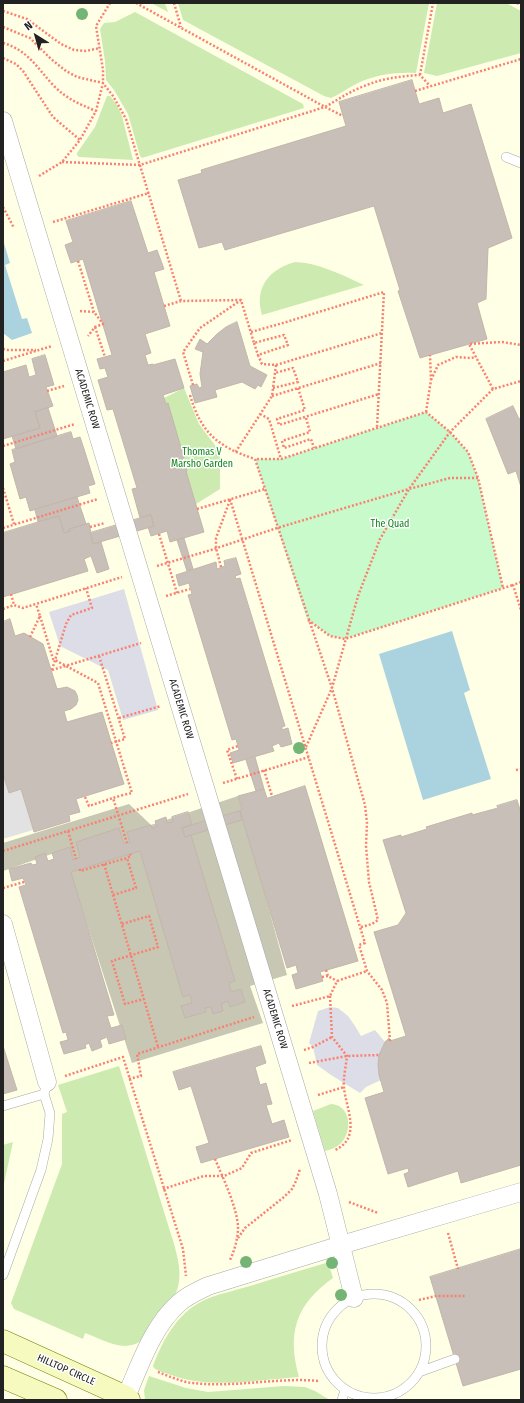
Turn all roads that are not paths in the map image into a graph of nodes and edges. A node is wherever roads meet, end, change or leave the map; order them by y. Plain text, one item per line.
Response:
1 (3, 122) edge
2 (506, 157) dead end
3 (521, 163) edge
4 (3, 924) edge
5 (46, 1088) junction
6 (3, 1106) edge
7 (521, 1192) edge
8 (340, 1245) junction
9 (3, 1275) edge
10 (354, 1298) junction
11 (3, 1341) edge
12 (455, 1360) dead end
13 (419, 1372) junction
14 (3, 1377) edge
15 (345, 1390) junction
16 (128, 1399) edge
17 (374, 1399) edge
18 (56, 1400) edge
19 (342, 1400) edge

1 - 8 street, ACADEMIC ROW
2 - 3 lane
4 - 5 street
5 - 6 lane
5 - 9 lane
7 - 8 street
8 - 10 street, ACADEMIC ROW
8 - 16 street
10 - 13 lane
10 - 15 lane
11 - 16 street, HILLTOP CIRCLE
12 - 13 lane
13 - 17 lane
14 - 18 street
15 - 17 lane
15 - 19 lane

